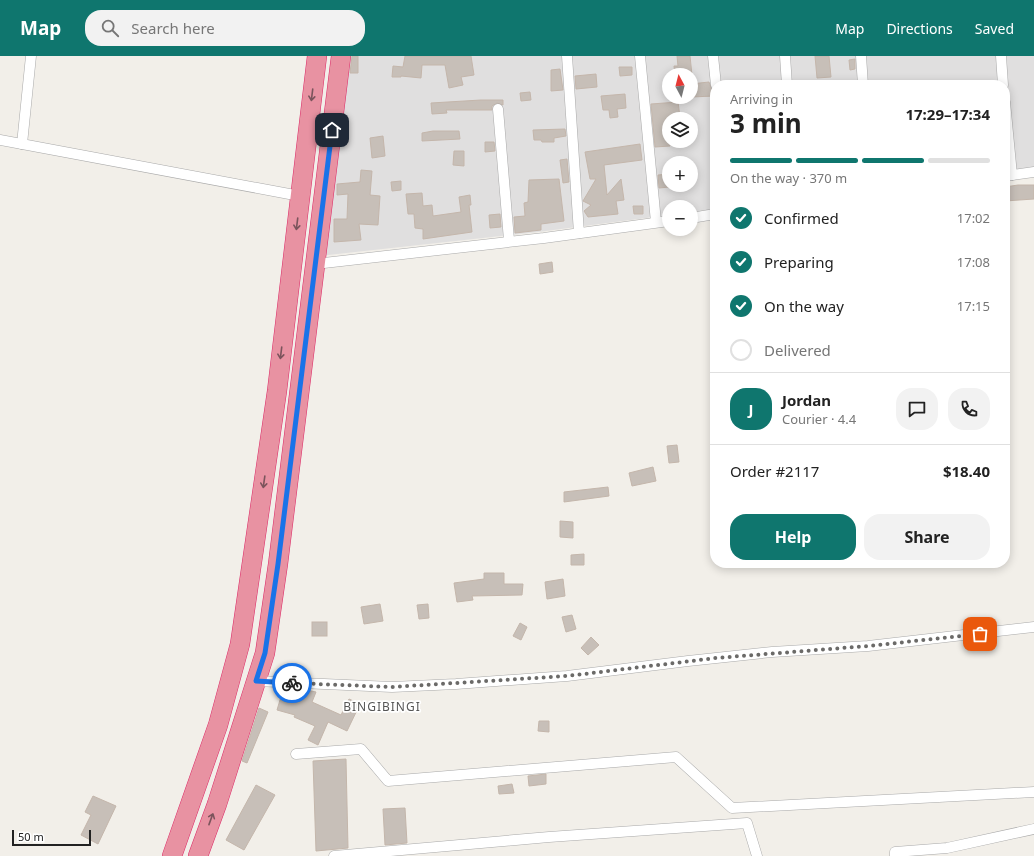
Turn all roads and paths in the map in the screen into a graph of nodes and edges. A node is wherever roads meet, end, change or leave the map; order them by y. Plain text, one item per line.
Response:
1 (31, 56) edge
2 (317, 56) edge
3 (341, 56) edge
4 (567, 56) edge
5 (640, 56) edge
6 (713, 56) edge
7 (785, 56) edge
8 (861, 56) edge
9 (1001, 56) edge
10 (715, 80) edge
11 (787, 80) edge
12 (863, 80) edge
13 (1003, 80) edge
14 (498, 109) dead end
15 (0, 140) edge
16 (22, 144) junction
17 (1034, 172) edge
18 (1010, 175) edge
19 (300, 196) junction
20 (710, 215) edge
21 (698, 217) edge
22 (656, 222) junction
23 (662, 222) edge
24 (579, 233) junction
25 (509, 240) junction
26 (315, 264) junction
27 (1034, 627) edge
28 (256, 681) junction
29 (296, 754) dead end
30 (1034, 792) edge
31 (1034, 829) edge
32 (172, 856) edge
33 (198, 856) edge
34 (334, 856) edge
35 (757, 856) edge
36 (895, 856) edge

1 - 16 street
2 -> 19 highway
3 - 26 highway
4 - 24 street
5 - 22 street
6 - 10 street
7 - 11 street
8 - 12 street
9 - 13 street
14 - 25 street
15 - 16 street
16 - 19 street
17 - 18 street
19 -> 32 highway
20 - 21 street
22 - 23 street
22 - 24 street
24 - 25 street
25 - 26 street
26 - 28 highway
27 - 28 street
33 -> 28 highway
29 - 30 street
31 - 36 street
34 - 35 street

